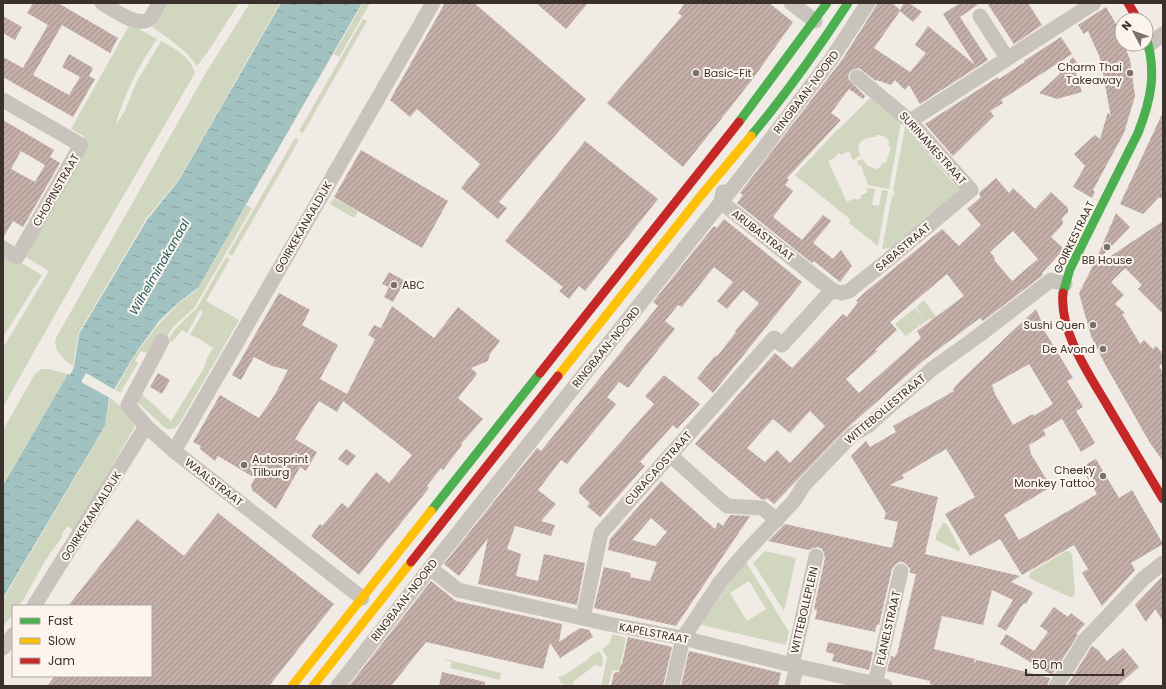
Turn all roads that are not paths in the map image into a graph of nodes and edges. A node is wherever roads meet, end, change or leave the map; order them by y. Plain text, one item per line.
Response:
1 (102, 3) edge
2 (159, 3) edge
3 (433, 3) edge
4 (791, 3) edge
5 (827, 3) edge
6 (848, 3) edge
7 (868, 3) edge
8 (1094, 3) edge
9 (1128, 3) edge
10 (1133, 12) edge
11 (980, 16) dead end
12 (810, 17) junction
13 (1150, 52) edge
14 (1007, 58) junction
15 (857, 77) dead end
16 (1157, 93) edge
17 (3, 100) edge
18 (768, 116) junction
19 (910, 121) junction
20 (723, 169) junction
21 (970, 190) joint
22 (721, 202) junction
23 (3, 248) edge
24 (1058, 282) junction
25 (832, 290) junction
26 (162, 341) dead end
27 (146, 426) junction
28 (174, 451) junction
29 (670, 455) junction
30 (1162, 495) edge
31 (777, 520) junction
32 (816, 556) dead end
33 (1163, 563) edge
34 (430, 568) junction
35 (901, 571) dead end
36 (362, 598) junction
37 (35, 605) edge
38 (584, 618) junction
39 (12, 636) edge
40 (684, 638) junction
41 (3, 648) edge
42 (794, 665) junction
43 (880, 685) edge
44 (292, 686) edge
45 (313, 686) edge
46 (338, 686) edge
47 (672, 686) edge
48 (792, 686) edge
49 (1056, 686) edge

1 - 2 street
3 - 28 street, GOIRKEKANAALDIJK
4 - 12 street
5 - 12 main road
6 - 18 main road, RINGBAAN-NOORD
7 - 22 street, RINGBAAN-NOORD
8 - 14 street
9 - 10 main road
11 - 14 street
12 - 18 main road, RINGBAAN-NOORD
12 - 36 main road
13 - 16 main road, GOIRKESTRAAT
14 - 19 street
15 - 19 street, SURINAMESTRAAT
16 - 24 main road, GOIRKESTRAAT
17 - 23 street, CHOPINSTRAAT
18 - 20 main road, RINGBAAN-NOORD
19 - 21 street, SURINAMESTRAAT
20 - 22 street, ARUBASTRAAT
20 - 45 main road, RINGBAAN-NOORD
21 - 25 street, SABASTRAAT
22 - 25 street, ARUBASTRAAT
22 - 34 street, RINGBAAN-NOORD
24 - 30 main road, GOIRKESTRAAT
24 - 31 street, WITTEBOLLESTRAAT
25 - 29 street, CURACAOSTRAAT
26 - 27 street, WAALSTRAAT
27 - 28 street, WAALSTRAAT
27 - 37 street, GOIRKEKANAALDIJK
28 - 36 street, WAALSTRAAT
29 - 31 street
29 - 38 street, CURACAOSTRAAT
31 - 40 street, WITTEBOLLESTRAAT
32 - 42 street, WITTEBOLLEPLEIN
33 - 49 street
34 - 38 street, KAPELSTRAAT
34 - 46 street, RINGBAAN-NOORD
35 - 43 street, FLANELSTRAAT
36 - 44 main road
38 - 40 street, KAPELSTRAAT
39 - 41 street
40 - 42 street, KAPELSTRAAT
40 - 47 street, WITTEBOLLESTRAAT
42 - 43 street, KAPELSTRAAT
42 - 48 street, WITTEBOLLEPLEIN

